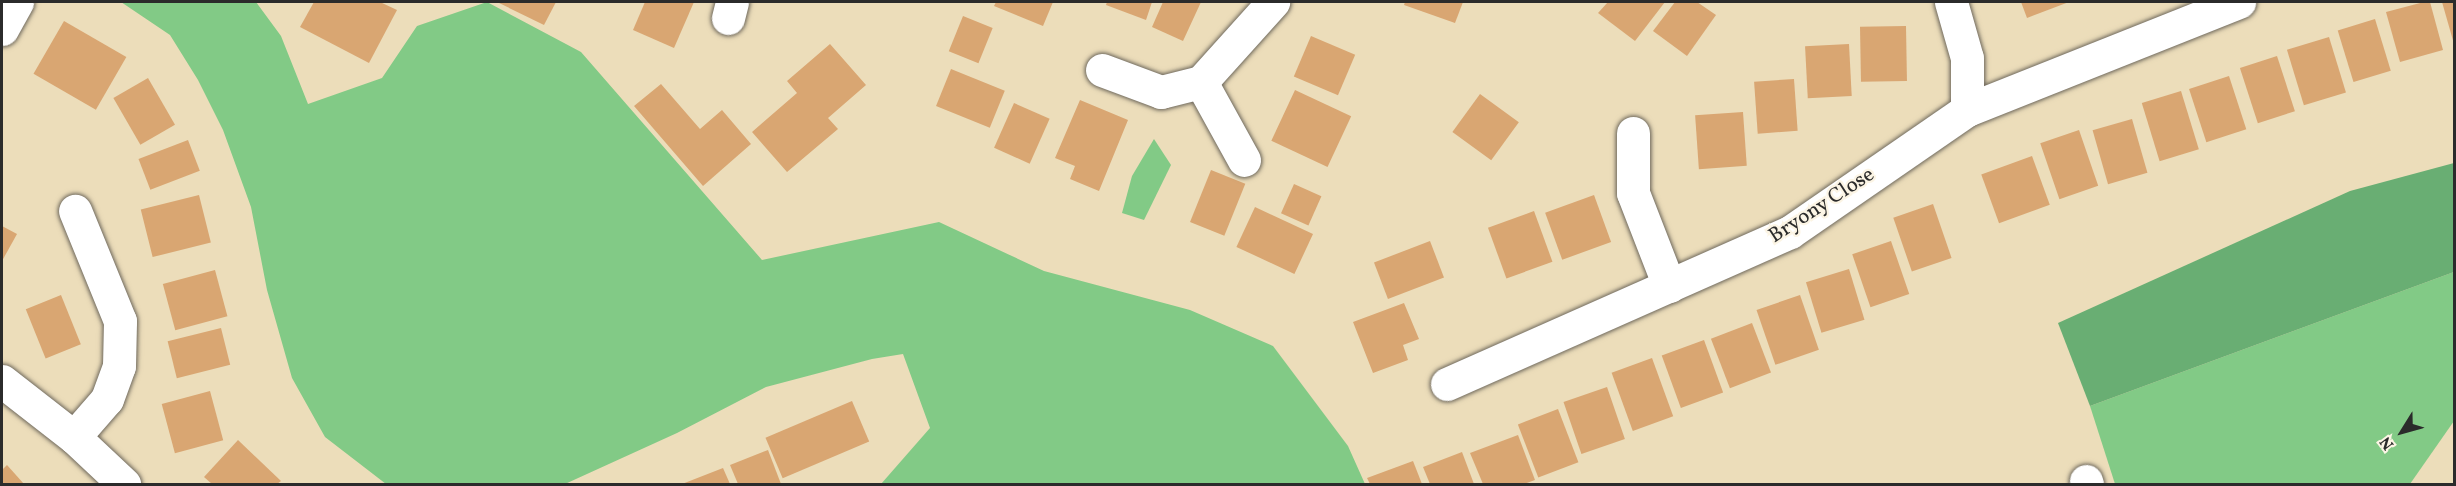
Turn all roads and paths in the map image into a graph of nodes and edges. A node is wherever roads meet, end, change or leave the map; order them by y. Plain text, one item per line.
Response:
1 (17, 2) edge
2 (1273, 2) edge
3 (1951, 2) edge
4 (2239, 2) edge
5 (2, 29) edge
6 (1102, 70) dead end
7 (1201, 82) junction
8 (1966, 110) junction
9 (1633, 133) dead end
10 (1244, 160) dead end
11 (75, 211) dead end
12 (1669, 286) junction
13 (2, 381) edge
14 (1447, 384) dead end
15 (74, 437) junction
16 (124, 484) edge

1 - 5 street
2 - 7 street
3 - 8 street
4 - 8 street, Bryony Close
6 - 7 street
7 - 10 street
8 - 12 street, Bryony Close
9 - 12 street
11 - 15 street
12 - 14 street, Bryony Close
13 - 15 street
15 - 16 street

